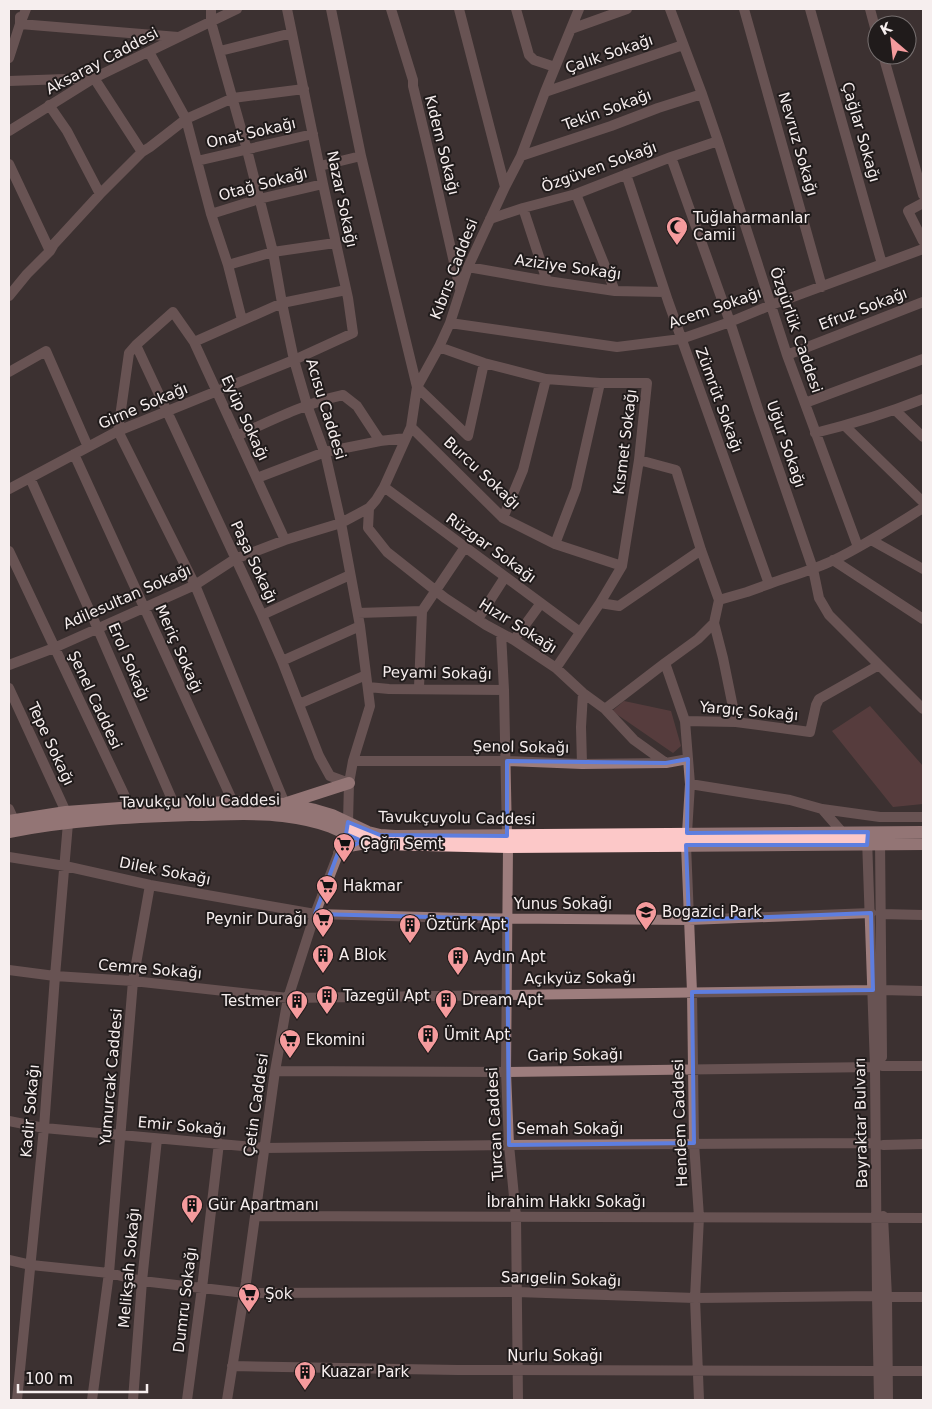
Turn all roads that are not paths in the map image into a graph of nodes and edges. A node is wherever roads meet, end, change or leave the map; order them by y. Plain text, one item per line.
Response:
1 (19, 9) edge
2 (26, 9) edge
3 (211, 9) edge
4 (237, 9) edge
5 (287, 9) edge
6 (331, 9) edge
7 (391, 9) edge
8 (459, 9) edge
9 (516, 9) edge
10 (579, 9) edge
11 (627, 9) edge
12 (670, 9) edge
13 (744, 9) edge
14 (810, 9) edge
15 (211, 22) junction
16 (20, 24) junction
17 (571, 29) junction
18 (292, 33) junction
19 (179, 38) junction
20 (684, 45) junction
21 (220, 51) junction
22 (149, 52) junction
23 (9, 58) edge
24 (886, 65) edge
25 (555, 67) junction
26 (94, 78) junction
27 (9, 81) edge
28 (304, 89) junction
29 (545, 92) junction
30 (702, 94) junction
31 (233, 98) junction
32 (49, 105) junction
33 (186, 119) junction
34 (9, 131) edge
35 (313, 134) junction
36 (718, 141) junction
37 (247, 150) junction
38 (142, 152) junction
39 (361, 156) junction
40 (521, 156) junction
41 (671, 157) junction
42 (197, 161) junction
43 (9, 164) edge
44 (320, 166) junction
45 (626, 174) junction
46 (323, 184) junction
47 (505, 187) junction
48 (100, 194) junction
49 (576, 194) junction
50 (923, 196) edge
51 (259, 199) junction
52 (923, 203) edge
53 (523, 208) junction
54 (211, 214) junction
55 (490, 219) junction
56 (923, 241) edge
57 (336, 244) junction
58 (923, 249) edge
59 (50, 251) junction
60 (273, 252) junction
61 (882, 264) junction
62 (228, 265) junction
63 (468, 267) junction
64 (547, 281) junction
65 (822, 287) junction
66 (346, 290) junction
67 (460, 290) junction
68 (10, 291) edge
69 (615, 291) junction
70 (665, 292) junction
71 (923, 302) edge
72 (282, 303) junction
73 (771, 305) junction
74 (242, 320) junction
75 (730, 322) junction
76 (450, 323) junction
77 (682, 339) junction
78 (194, 342) junction
79 (136, 345) junction
80 (439, 347) junction
81 (787, 355) junction
82 (923, 359) edge
83 (294, 360) junction
84 (484, 363) junction
85 (9, 372) edge
86 (546, 379) junction
87 (600, 382) junction
88 (418, 387) junction
89 (216, 392) junction
90 (923, 399) edge
91 (805, 403) junction
92 (307, 404) junction
93 (895, 410) junction
94 (167, 411) junction
95 (845, 426) junction
96 (410, 427) junction
97 (118, 431) junction
98 (815, 432) junction
99 (237, 436) junction
100 (923, 437) edge
101 (406, 438) junction
102 (380, 441) junction
103 (88, 447) junction
104 (324, 452) junction
105 (74, 454) junction
106 (639, 460) junction
107 (30, 478) junction
108 (256, 478) junction
109 (384, 487) junction
110 (9, 489) edge
111 (923, 502) edge
112 (369, 508) junction
113 (923, 508) edge
114 (503, 518) junction
115 (341, 523) junction
116 (285, 540) junction
117 (871, 540) junction
118 (555, 544) junction
119 (465, 547) junction
120 (858, 547) junction
121 (701, 550) junction
122 (9, 551) edge
123 (235, 558) junction
124 (833, 560) junction
125 (622, 566) junction
126 (813, 569) junction
127 (923, 569) edge
128 (350, 575) junction
129 (505, 577) junction
130 (769, 584) junction
131 (195, 585) junction
132 (436, 590) junction
133 (719, 600) junction
134 (541, 603) junction
135 (600, 603) junction
136 (144, 608) junction
137 (422, 611) junction
138 (358, 613) junction
139 (262, 615) junction
140 (923, 619) edge
141 (478, 620) junction
142 (714, 622) junction
143 (360, 626) junction
144 (97, 627) junction
145 (501, 632) junction
146 (580, 632) junction
147 (514, 640) junction
148 (54, 648) junction
149 (282, 661) junction
150 (665, 663) junction
151 (9, 665) edge
152 (879, 665) junction
153 (556, 668) junction
154 (366, 675) junction
155 (368, 687) junction
156 (9, 688) edge
157 (419, 688) junction
158 (504, 690) junction
159 (583, 693) junction
160 (299, 704) junction
161 (605, 709) junction
162 (923, 709) edge
163 (685, 721) junction
164 (736, 722) junction
165 (688, 759) junction
166 (353, 761) junction
167 (507, 761) junction
168 (582, 764) junction
169 (666, 764) junction
170 (349, 783) junction
171 (690, 784) junction
172 (233, 802) junction
173 (174, 804) junction
174 (285, 804) junction
175 (130, 807) junction
176 (822, 808) junction
177 (10, 817) edge
178 (923, 817) edge
179 (67, 818) junction
180 (347, 828) junction
181 (9, 832) edge
182 (842, 832) junction
183 (874, 832) junction
184 (923, 832) edge
185 (687, 839) junction
186 (508, 841) junction
187 (372, 843) junction
188 (923, 844) edge
189 (874, 845) junction
190 (338, 853) junction
191 (9, 857) edge
192 (65, 866) junction
193 (150, 885) junction
194 (315, 914) junction
195 (876, 914) junction
196 (923, 915) edge
197 (507, 919) junction
198 (688, 920) junction
199 (9, 970) edge
200 (55, 976) junction
201 (133, 981) junction
202 (877, 990) junction
203 (923, 990) edge
204 (692, 992) junction
205 (507, 994) junction
206 (288, 998) junction
207 (923, 1066) edge
208 (878, 1067) junction
209 (693, 1068) junction
210 (275, 1071) junction
211 (506, 1072) junction
212 (9, 1120) edge
213 (44, 1128) junction
214 (121, 1136) junction
215 (157, 1139) junction
216 (694, 1143) junction
217 (219, 1144) junction
218 (880, 1144) junction
219 (923, 1144) edge
220 (509, 1145) junction
221 (264, 1148) junction
222 (255, 1216) junction
223 (699, 1217) junction
224 (516, 1218) junction
225 (880, 1218) junction
226 (923, 1218) edge
227 (9, 1260) edge
228 (31, 1265) junction
229 (109, 1273) junction
230 (142, 1281) junction
231 (202, 1288) junction
232 (517, 1292) junction
233 (245, 1293) junction
234 (882, 1296) junction
235 (923, 1297) edge
236 (695, 1298) junction
237 (232, 1366) junction
238 (517, 1370) junction
239 (883, 1371) junction
240 (923, 1371) edge
241 (697, 1372) junction
242 (9, 1399) edge
243 (13, 1400) edge
244 (18, 1400) edge
245 (92, 1400) edge
246 (133, 1400) edge
247 (187, 1400) edge
248 (226, 1400) edge
249 (518, 1400) edge
250 (698, 1400) edge
251 (879, 1400) edge
252 (888, 1400) edge

1 - 16 street
2 - 16 street
3 - 15 street, Acısu Caddesi
4 - 15 street, Aksaray Caddesi
5 - 18 street, Nazar Sokağı
6 - 39 street
7 - 67 street, Kıdem Sokağı
8 - 47 street
9 - 25 street
10 - 17 street, Kıbrıs Caddesi
11 - 17 street
12 - 20 street, Özgürlük Caddesi
13 - 65 street, Nevruz Sokağı
14 - 61 street, Çağlar Sokağı
15 - 19 street, Aksaray Caddesi
15 - 21 street, Acısu Caddesi
16 - 19 street
16 - 23 street
17 - 25 street, Kıbrıs Caddesi
18 - 21 street
18 - 28 street, Nazar Sokağı
19 - 22 street, Aksaray Caddesi
20 - 29 street, Çalık Sokağı
20 - 30 street, Özgürlük Caddesi
21 - 31 street, Acısu Caddesi
22 - 26 street, Aksaray Caddesi
22 - 33 street
24 - 50 street
25 - 29 street, Kıbrıs Caddesi
26 - 27 street
26 - 32 street, Aksaray Caddesi
26 - 38 street
28 - 31 street
28 - 35 street, Nazar Sokağı
29 - 40 street, Kıbrıs Caddesi
30 - 36 street, Özgürlük Caddesi
30 - 40 street, Tekin Sokağı
31 - 33 street
31 - 37 street, Acısu Caddesi
32 - 34 street, Aksaray Caddesi
32 - 48 street
33 - 38 street
33 - 42 street
35 - 37 street, Onat Sokağı
35 - 44 street, Nazar Sokağı
36 - 41 street, Özgüven Sokağı
36 - 73 street, Özgürlük Caddesi
37 - 42 street, Onat Sokağı
37 - 51 street, Acısu Caddesi
38 - 48 street
39 - 44 street
39 - 88 street
40 - 47 street, Kıbrıs Caddesi
41 - 45 street, Özgüven Sokağı
41 - 75 street, Uğur Sokağı
42 - 54 street
43 - 59 street
44 - 46 street, Nazar Sokağı
45 - 49 street, Özgüven Sokağı
45 - 70 street, Zümrüt Sokağı
46 - 51 street, Otağ Sokağı
46 - 57 street, Nazar Sokağı
47 - 55 street, Kıbrıs Caddesi
48 - 59 street
49 - 53 street, Özgüven Sokağı
49 - 69 street
51 - 54 street, Otağ Sokağı
51 - 60 street, Acısu Caddesi
52 - 56 street
53 - 55 street, Özgüven Sokağı
53 - 64 street
54 - 62 street
55 - 63 street, Kıbrıs Caddesi
57 - 60 street
57 - 66 street, Nazar Sokağı
58 - 61 street, Acem Sokağı
59 - 68 street
60 - 62 street
60 - 72 street, Acısu Caddesi
61 - 65 street, Acem Sokağı
62 - 74 street
63 - 64 street, Aziziye Sokağı
63 - 67 street, Kıbrıs Caddesi
64 - 69 street, Aziziye Sokağı
65 - 73 street, Acem Sokağı
66 - 72 street
66 - 83 street, Nazar Sokağı
67 - 76 street, Kıbrıs Caddesi
69 - 70 street, Aziziye Sokağı
70 - 77 street, Zümrüt Sokağı
71 - 81 street, Efruz Sokağı
72 - 74 street
72 - 83 street, Acısu Caddesi
73 - 75 street, Acem Sokağı
73 - 81 street, Özgürlük Caddesi
74 - 78 street
75 - 77 street, Acem Sokağı
75 - 126 street, Uğur Sokağı
76 - 77 street, Acem Sokağı
76 - 80 street, Kıbrıs Caddesi
77 - 130 street, Zümrüt Sokağı
78 - 79 street, Eyüp Sokağı
78 - 89 street, Eyüp Sokağı
79 - 94 street, Paşa Sokağı
79 - 97 street
80 - 84 street, Kısmet Sokağı
80 - 88 street, Kıbrıs Caddesi
81 - 91 street, Özgürlük Caddesi
82 - 91 street
83 - 89 street, Girne Sokağı
83 - 92 street, Acısu Caddesi
84 - 86 street, Kısmet Sokağı
84 - 88 street
85 - 103 street
86 - 87 street, Kısmet Sokağı
86 - 114 street
87 - 106 street, Kısmet Sokağı
87 - 118 street
88 - 96 street, Kıbrıs Caddesi
89 - 94 street, Girne Sokağı
89 - 99 street, Eyüp Sokağı
90 - 93 street
91 - 98 street, Özgürlük Caddesi
92 - 99 street
92 - 102 street
92 - 104 street, Acısu Caddesi
93 - 95 street
93 - 100 street
94 - 97 street, Girne Sokağı
94 - 123 street, Paşa Sokağı
95 - 98 street
95 - 111 street
96 - 101 street, Kıbrıs Caddesi
96 - 114 street, Burcu Sokağı
97 - 103 street, Girne Sokağı
97 - 131 street
98 - 120 street, Özgürlük Caddesi
99 - 108 street, Eyüp Sokağı
101 - 102 street
101 - 109 street, Kıbrıs Caddesi
102 - 104 street
103 - 105 street, Girne Sokağı
104 - 108 street
104 - 115 street, Acısu Caddesi
105 - 107 street, Girne Sokağı
105 - 136 street, Meriç Sokağı
106 - 121 street
106 - 125 street, Kısmet Sokağı
107 - 110 street, Girne Sokağı
107 - 144 street, Erol Sokağı
108 - 116 street, Eyüp Sokağı
109 - 112 street, Kıbrıs Caddesi
109 - 119 street, Rüzgar Sokağı
112 - 115 street, Kıbrıs Caddesi
112 - 132 street, Hızır Sokağı
113 - 117 street
114 - 118 street, Burcu Sokağı
115 - 116 street, Adilesultan Sokağı
115 - 128 street, Acısu Caddesi
116 - 123 street, Adilesultan Sokağı
117 - 120 street
117 - 127 street
118 - 125 street, Burcu Sokağı
119 - 129 street, Rüzgar Sokağı
119 - 132 street
120 - 124 street
121 - 133 street
121 - 135 street
122 - 148 street, Şenel Caddesi
123 - 131 street, Adilesultan Sokağı
123 - 139 street, Paşa Sokağı
124 - 126 street
124 - 140 street
125 - 135 street, Kısmet Sokağı
126 - 130 street
126 - 152 street, Uğur Sokağı
128 - 138 street, Acısu Caddesi
128 - 139 street
129 - 134 street, Rüzgar Sokağı
129 - 141 street
130 - 133 street
131 - 136 street, Adilesultan Sokağı
131 - 174 street
132 - 137 street
132 - 141 street, Hızır Sokağı
133 - 142 street
134 - 146 street, Rüzgar Sokağı
134 - 147 street
135 - 146 street, Kısmet Sokağı
136 - 144 street, Adilesultan Sokağı
136 - 172 street, Meriç Sokağı
137 - 138 street
137 - 157 street
138 - 143 street, Acısu Caddesi
139 - 149 street, Paşa Sokağı
141 - 145 street, Hızır Sokağı
142 - 150 street
142 - 164 street
143 - 149 street
143 - 154 street, Acısu Caddesi
144 - 148 street, Adilesultan Sokağı
144 - 173 street, Erol Sokağı
145 - 147 street, Hızır Sokağı
145 - 158 street, Turcan Caddesi
146 - 153 street, Kısmet Sokağı
147 - 153 street, Hızır Sokağı
148 - 151 street, Adilesultan Sokağı
148 - 175 street, Şenel Caddesi
149 - 160 street, Paşa Sokağı
150 - 161 street
150 - 163 street, Hendem Caddesi
152 - 162 street, Uğur Sokağı
152 - 164 street, Yargıç Sokağı
153 - 159 street, Hızır Sokağı
154 - 155 street, Acısu Caddesi
154 - 160 street
155 - 157 street, Peyami Sokağı
155 - 166 street, Acısu Caddesi
156 - 179 street, Tepe Sokağı
157 - 158 street, Peyami Sokağı
158 - 167 street, Turcan Caddesi
159 - 161 street, Hızır Sokağı
159 - 168 street
160 - 170 street, Paşa Sokağı
161 - 169 street, Hızır Sokağı
163 - 164 street, Yargıç Sokağı
163 - 165 street, Hendem Caddesi
165 - 169 street, Şenol Sokağı
165 - 171 street, Hendem Caddesi
166 - 167 street, Şenol Sokağı
166 - 170 street, Acısu Caddesi
167 - 168 street, Şenol Sokağı
167 - 186 street, Turcan Caddesi
168 - 169 street, Şenol Sokağı
170 - 174 main road
170 - 180 street, Acısu Caddesi
171 - 176 street
171 - 185 street, Hendem Caddesi
172 - 173 main road, Tavukçuyolu Caddesi
172 - 174 main road, Tavukçuyolu Caddesi
173 - 175 main road, Tavukçuyolu Caddesi
174 - 180 main road, Tavukçuyolu Caddesi
175 - 179 main road, Tavukçuyolu Caddesi
176 - 178 street
176 - 182 street
177 - 179 main road, Tavukçuyolu Caddesi
179 - 180 main road, Tavukçu Yolu Caddesi
179 - 181 main road, Tavukçu Yolu Caddesi
179 - 192 street, Kadir Sokağı
180 - 186 main road, Tavukçuyolu Caddesi
180 - 187 main road, Tavukçu Yolu Caddesi
180 - 190 street, Çetin Caddesi
182 - 183 main road, Tavukçuyolu Caddesi
182 - 185 main road, Tavukçuyolu Caddesi
183 - 184 main road, Tavukçuyolu Caddesi
183 - 189 street
185 - 186 main road, Tavukçuyolu Caddesi
185 - 189 main road, Tavukçuyolu Caddesi
185 - 198 street, Hendem Caddesi
186 - 187 main road, Tavukçu Yolu Caddesi
186 - 197 street, Turcan Caddesi
187 - 190 street
188 - 189 main road, Tavukçuyolu Caddesi
189 - 195 street, Bayraktar Bulvarı
190 - 194 street, Çetin Caddesi
191 - 192 street, Dilek Sokağı
192 - 193 street, Dilek Sokağı
192 - 200 street, Kadir Sokağı
193 - 194 street, Dilek Sokağı
193 - 201 street, Yumurcak Caddesi
194 - 197 street, Yunus Sokağı
194 - 206 street, Çetin Caddesi
195 - 196 street, Yunus Sokağı
195 - 198 street, Yunus Sokağı
195 - 202 street, Bayraktar Bulvarı
197 - 198 street, Yunus Sokağı
197 - 205 street, Turcan Caddesi
198 - 204 street, Hendem Caddesi
199 - 200 street, Cemre Sokağı
200 - 201 street, Cemre Sokağı
200 - 213 street, Kadir Sokağı
201 - 206 street, Cemre Sokağı
201 - 214 street, Yumurcak Caddesi
202 - 203 street, Açıkyüz Sokağı
202 - 204 street, Açıkyüz Sokağı
202 - 208 street, Bayraktar Bulvarı
204 - 205 street, Açıkyüz Sokağı
204 - 209 street, Hendem Caddesi
205 - 206 street, Açıkyüz Sokağı
205 - 211 street, Turcan Caddesi
206 - 210 street, Çetin Caddesi
207 - 208 street, Garip Sokağı
208 - 209 street, Garip Sokağı
208 - 218 street, Bayraktar Bulvarı
209 - 211 street, Garip Sokağı
209 - 216 street, Hendem Caddesi
210 - 211 street, Garip Sokağı
210 - 221 street, Çetin Caddesi
211 - 220 street, Turcan Caddesi
212 - 213 street, Emir Sokağı
213 - 214 street, Emir Sokağı
213 - 228 street, Kadir Sokağı
214 - 215 street, Emir Sokağı
214 - 229 street, Yumurcak Caddesi
215 - 217 street, Emir Sokağı
215 - 230 street, Melikşah Sokağı
216 - 218 street, Semah Sokağı
216 - 220 street, Semah Sokağı
216 - 223 street, Hendem Caddesi
217 - 221 street, Emir Sokağı
217 - 231 street, Dumru Sokağı
218 - 219 street, Semah Sokağı
218 - 225 street, Bayraktar Bulvarı
220 - 221 street, Semah Sokağı
220 - 224 street, Turcan Caddesi
221 - 222 street, Çetin Caddesi
222 - 224 street, İbrahim Hakkı Sokağı
222 - 233 street, Çetin Caddesi
223 - 224 street, İbrahim Hakkı Sokağı
223 - 225 street, İbrahim Hakkı Sokağı
223 - 236 street, Hendem Caddesi
224 - 232 street, Turcan Caddesi
225 - 226 street, İbrahim Hakkı Sokağı
225 - 234 street, Bayraktar Bulvarı
227 - 228 street, Sarıgelin Sokağı
228 - 229 street, Sarıgelin Sokağı
228 - 244 street, Kadir Sokağı
229 - 230 street, Sarıgelin Sokağı
229 - 245 street, Yumurcak Caddesi
230 - 231 street, Sarıgelin Sokağı
230 - 246 street, Melikşah Sokağı
231 - 233 street, Sarıgelin Sokağı
231 - 247 street, Dumru Sokağı
232 - 233 street, Sarıgelin Sokağı
232 - 236 street, Sarıgelin Sokağı
232 - 238 street, Turcan Caddesi
233 - 237 street, Çetin Caddesi
234 - 235 street, Sarıgelin Sokağı
234 - 236 street, Sarıgelin Sokağı
234 - 239 street, Bayraktar Bulvarı
236 - 241 street, Hendem Caddesi
237 - 238 street, Nurlu Sokağı
237 - 248 street, Çetin Caddesi
238 - 241 street, Nurlu Sokağı
238 - 249 street, Turcan Caddesi
239 - 240 street, Nurlu Sokağı
239 - 241 street, Nurlu Sokağı
239 - 251 street, Bayraktar Bulvarı
239 - 252 street, Bayraktar Bulvarı
241 - 250 street, Hendem Caddesi
242 - 243 street

